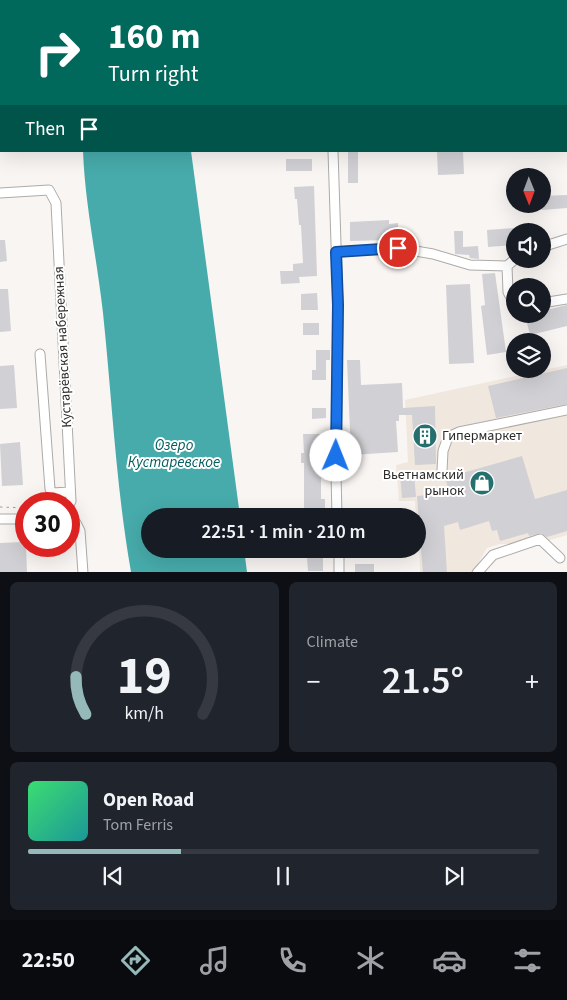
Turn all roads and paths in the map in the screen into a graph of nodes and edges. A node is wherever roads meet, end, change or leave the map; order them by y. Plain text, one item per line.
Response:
1 (332, 152) edge
2 (0, 193) edge
3 (567, 239) edge
4 (551, 244) edge
5 (336, 252) junction
6 (506, 266) edge
7 (567, 299) edge
8 (551, 302) edge
9 (40, 354) dead end
10 (567, 410) edge
11 (442, 471) dead end
12 (52, 492) edge
13 (70, 492) edge
14 (0, 508) edge
15 (15, 508) edge
16 (338, 508) edge
17 (0, 519) edge
18 (15, 519) edge
19 (80, 531) edge
20 (339, 558) edge
21 (560, 558) dead end
22 (83, 572) edge
23 (339, 572) edge
24 (477, 572) edge

1 - 5 street
2 - 13 street, Кустарёвская набережная
3 - 4 street
5 - 6 street
5 - 16 street
7 - 8 street
9 - 12 street
10 - 11 street
14 - 15 path
17 - 18 street
19 - 22 street
20 - 23 street
21 - 24 street

